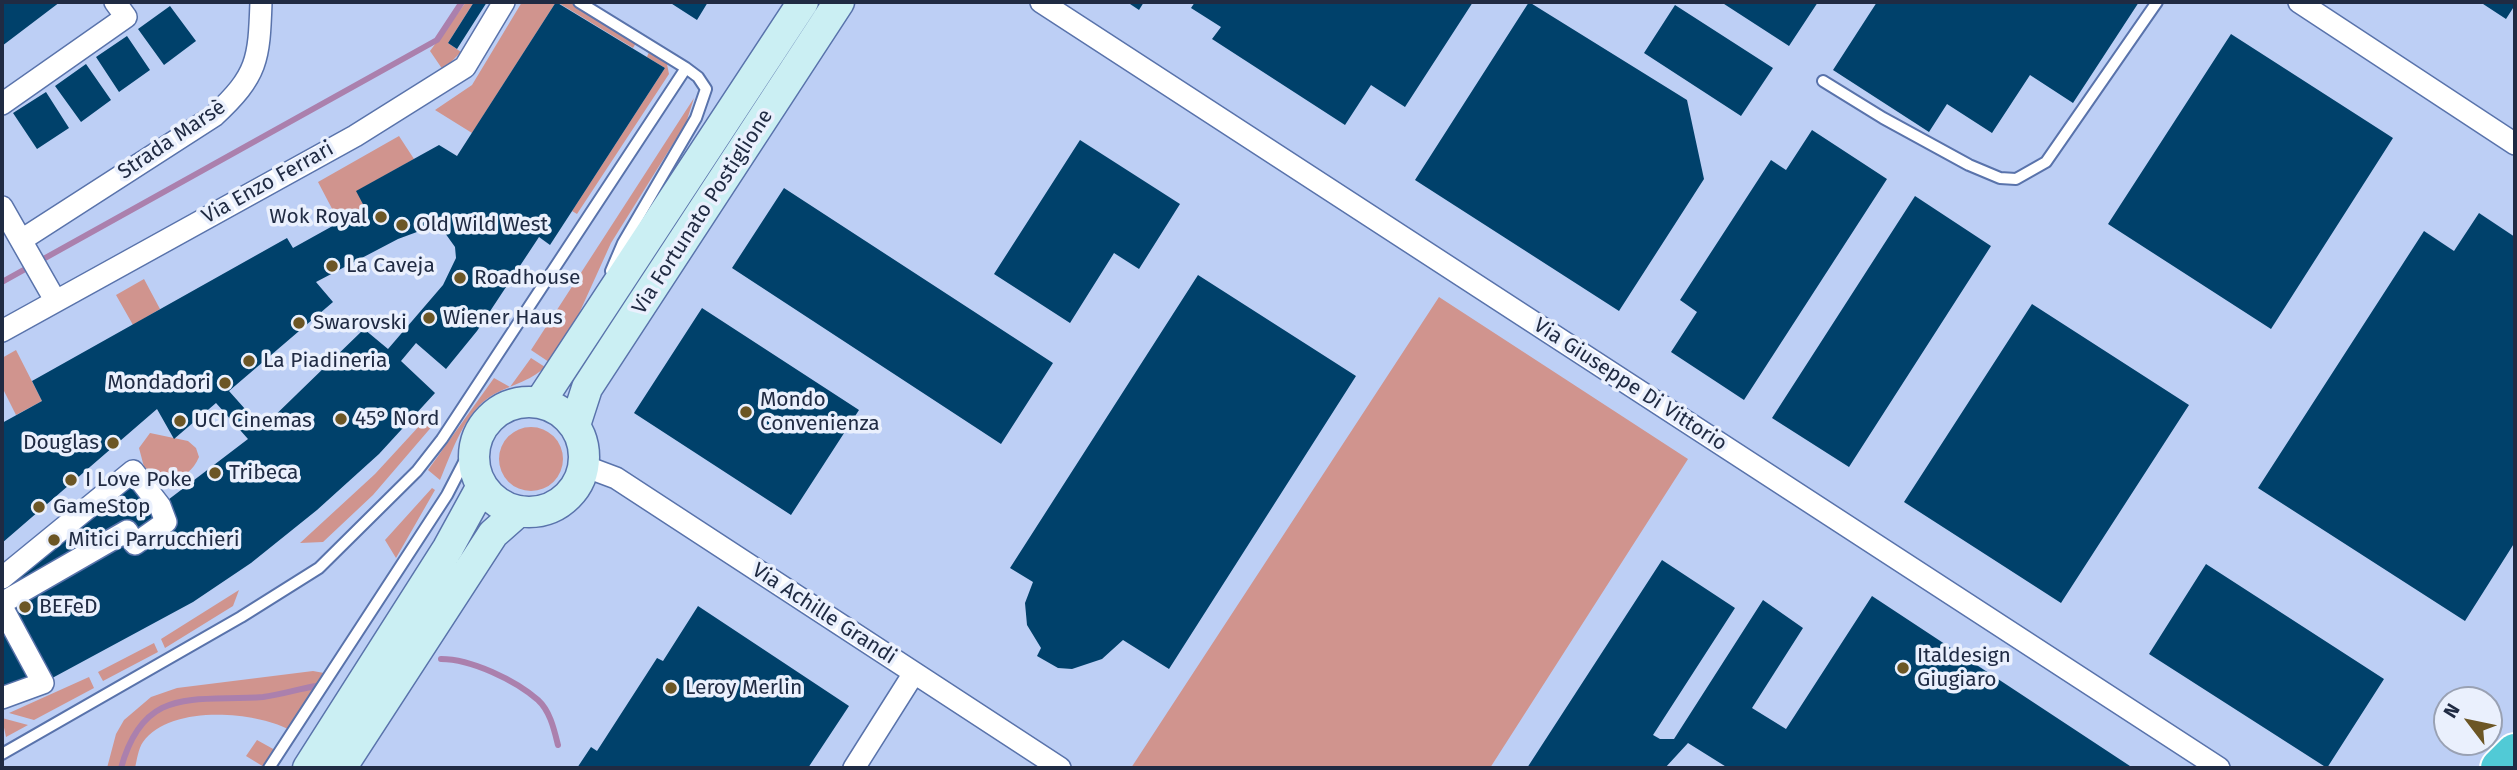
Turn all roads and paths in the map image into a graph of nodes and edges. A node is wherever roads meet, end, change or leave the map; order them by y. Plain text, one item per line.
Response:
1 (115, 2) edge
2 (261, 2) edge
3 (504, 2) edge
4 (579, 2) edge
5 (803, 2) edge
6 (839, 2) edge
7 (1041, 2) edge
8 (2157, 2) edge
9 (2299, 2) edge
10 (685, 68) junction
11 (1823, 81) dead end
12 (2, 104) edge
13 (2515, 144) edge
14 (2, 207) edge
15 (26, 244) junction
16 (55, 300) junction
17 (590, 326) junction
18 (2, 331) edge
19 (540, 402) junction
20 (575, 425) junction
21 (478, 435) junction
22 (584, 467) junction
23 (482, 486) junction
24 (519, 511) junction
25 (2, 578) edge
26 (2, 605) edge
27 (914, 673) junction
28 (2, 698) edge
29 (2515, 753) edge
30 (2, 754) edge
31 (269, 768) edge
32 (308, 768) edge
33 (341, 768) edge
34 (854, 768) edge
35 (1060, 768) edge
36 (2219, 768) edge
37 (2500, 768) edge

1 - 12 street
2 - 15 street, Strada Marsè
3 - 16 street, Via Enzo Ferrari
4 - 10 lane
5 - 17 street, Via Fortunato Postiglione
6 - 20 street, Via Fortunato Postiglione
7 - 36 street, Via Giuseppe Di Vittorio
8 - 11 lane
9 - 13 street
10 - 17 lane
10 - 30 lane
14 - 15 street
15 - 16 street
16 - 18 street, Via Enzo Ferrari
17 - 19 street, Via Fortunato Postiglione
19 - 20 street
19 - 21 street
20 - 22 street
21 - 23 street
21 - 31 lane
22 - 24 street
22 - 27 street, Via Achille Grandi
23 - 24 street
23 - 32 street
24 - 33 street
25 - 26 street
26 - 28 street
27 - 34 street
27 - 35 street, Via Achille Grandi
29 - 37 highway

